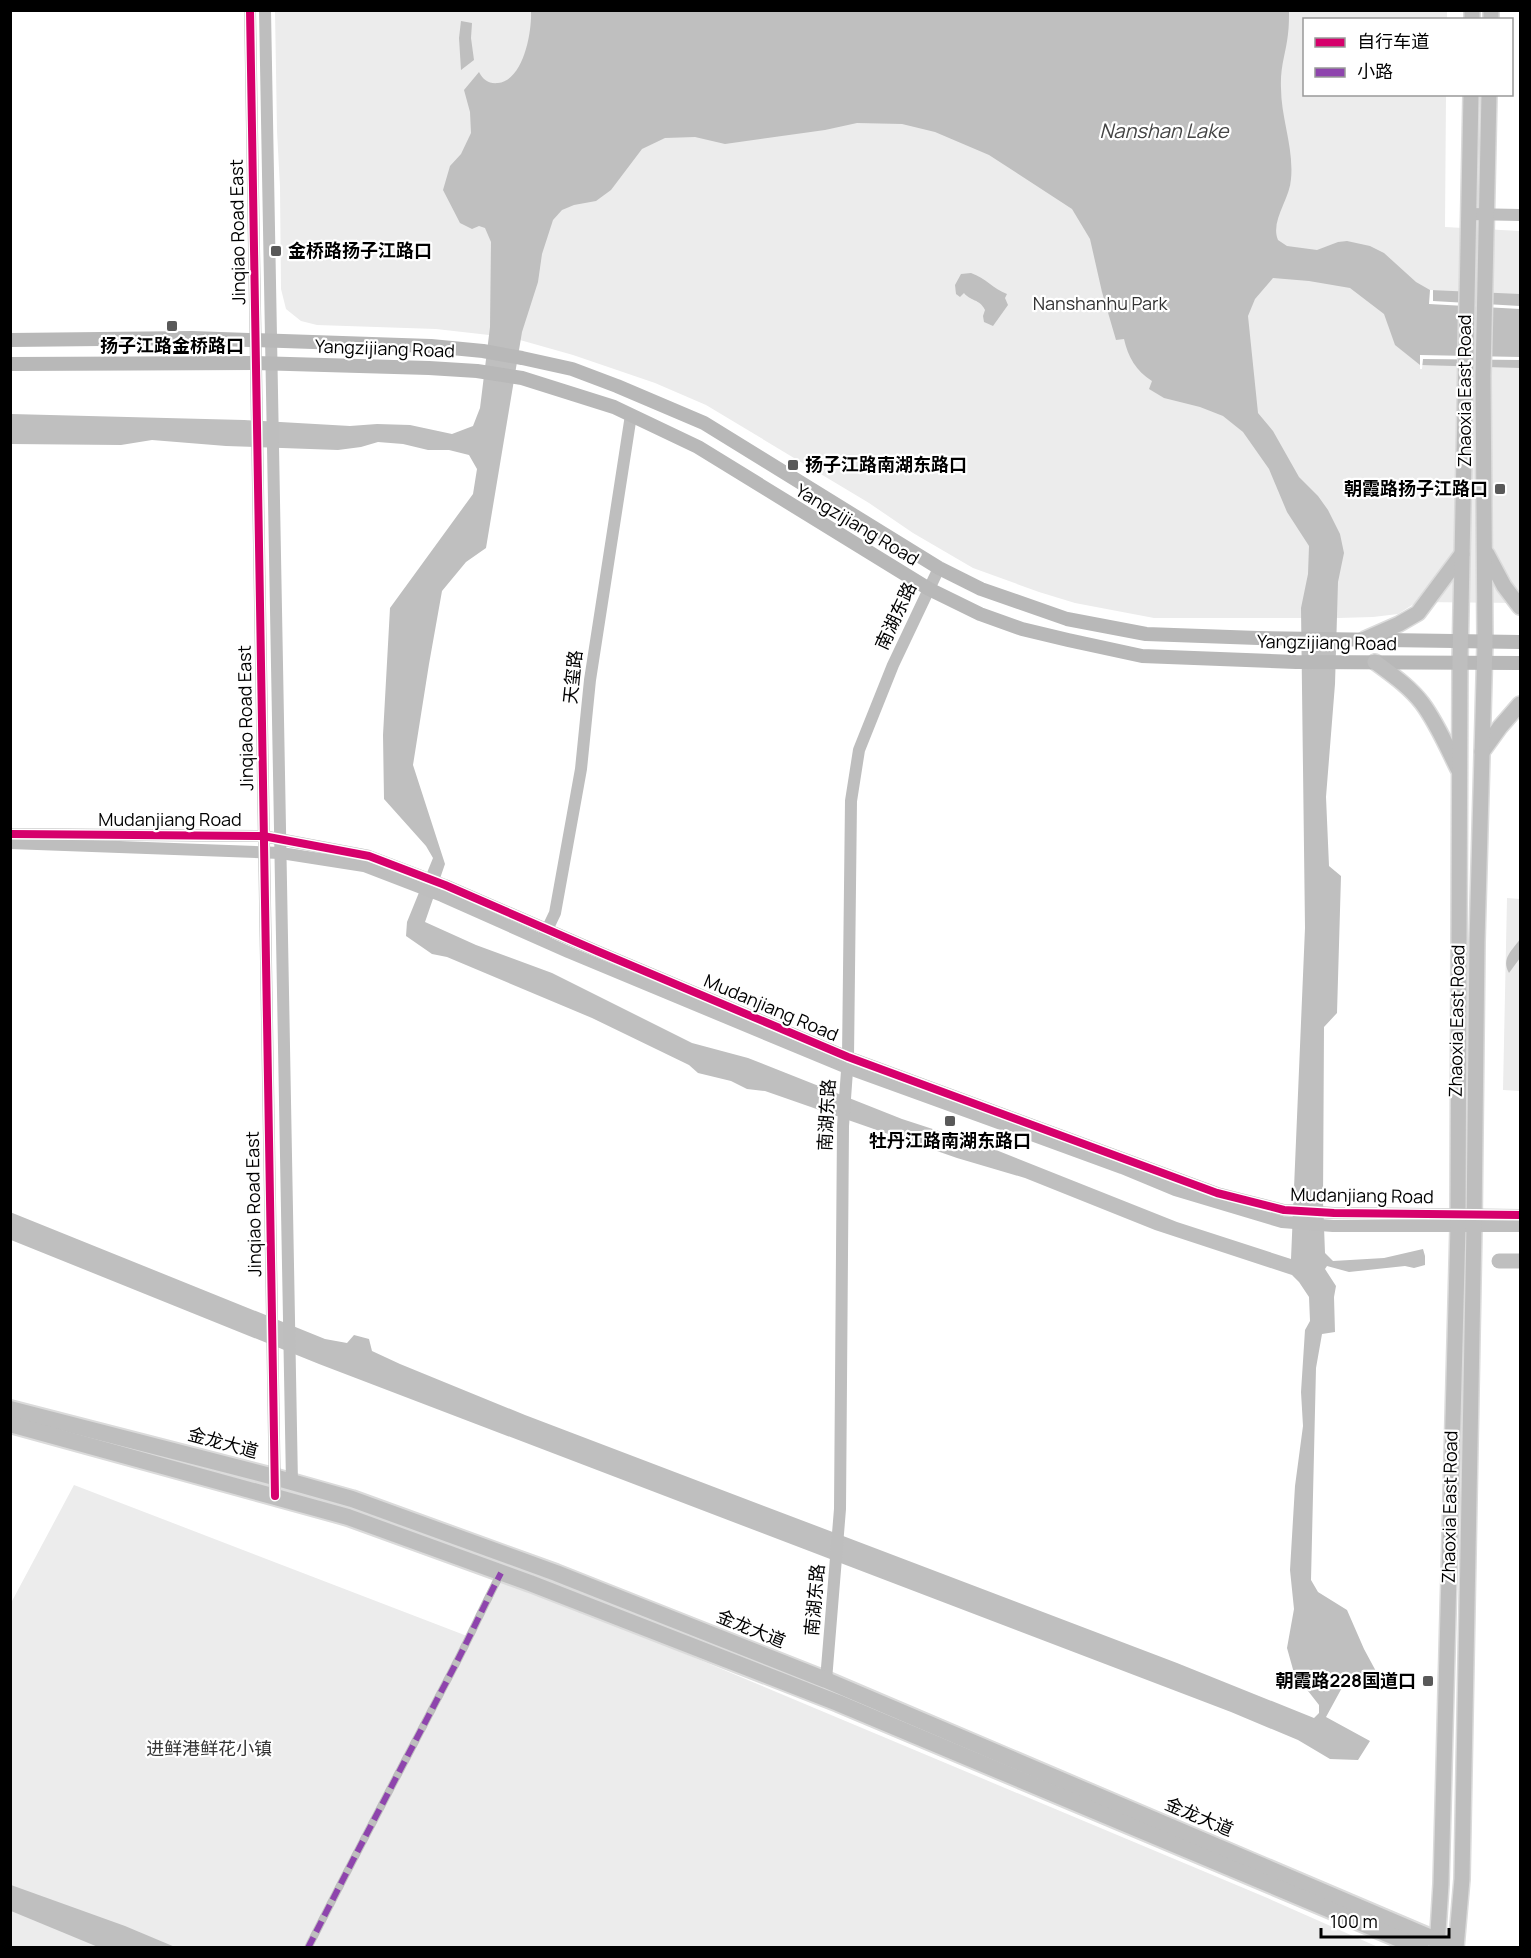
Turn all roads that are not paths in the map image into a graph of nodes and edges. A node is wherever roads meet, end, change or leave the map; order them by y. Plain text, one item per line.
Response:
1 (250, 10) edge
2 (265, 10) edge
3 (1471, 96) edge
4 (1489, 96) edge
5 (1469, 214) junction
6 (1486, 214) junction
7 (1521, 216) edge
8 (10, 340) edge
9 (255, 341) junction
10 (272, 341) junction
11 (255, 363) junction
12 (273, 363) junction
13 (10, 364) edge
14 (631, 415) junction
15 (1485, 549) junction
16 (1462, 554) junction
17 (939, 568) junction
18 (929, 589) junction
19 (1521, 607) edge
20 (1365, 639) junction
21 (1461, 641) junction
22 (1485, 642) junction
23 (1521, 642) edge
24 (1460, 662) junction
25 (1485, 662) junction
26 (1375, 663) junction
27 (1521, 663) edge
28 (1521, 704) edge
29 (1482, 752) junction
30 (1460, 772) junction
31 (10, 834) edge
32 (263, 836) junction
33 (281, 839) junction
34 (10, 843) edge
35 (263, 853) junction
36 (281, 854) junction
37 (418, 880) junction
38 (545, 935) junction
39 (848, 1063) junction
40 (1521, 1215) edge
41 (1466, 1220) junction
42 (1521, 1226) edge
43 (10, 1409) edge
44 (10, 1424) edge
45 (274, 1477) junction
46 (292, 1483) junction
47 (275, 1496) junction
48 (292, 1501) junction
49 (501, 1573) junction
50 (826, 1680) junction
51 (1438, 1944) edge
52 (308, 1947) edge
53 (1421, 1947) edge
54 (1456, 1947) edge

1 - 9 street, Jinqiao Road East
2 - 10 street, Jinqiao Road East
3 - 5 main road, Zhaoxia East Road
4 - 6 main road, Zhaoxia East Road
5 - 6 street
5 - 16 main road, Zhaoxia East Road
6 - 7 street
6 - 15 main road, Zhaoxia East Road
8 - 9 main road, Yangzijiang Road
9 - 10 main road, Yangzijiang Road
9 - 11 street, Jinqiao Road East
10 - 12 street, Jinqiao Road East
10 - 17 main road, Yangzijiang Road
11 - 12 main road, Yangzijiang Road
11 - 13 main road, Yangzijiang Road
11 - 32 street, Jinqiao Road East
12 - 14 main road, Yangzijiang Road
12 - 33 street, Jinqiao Road East
14 - 18 main road, Yangzijiang Road
14 - 38 street, 天玺路
15 - 19 main road
15 - 22 main road, Zhaoxia East Road
16 - 20 main road
16 - 21 main road, Zhaoxia East Road
17 - 18 street, 南湖东路
17 - 20 main road, Yangzijiang Road
18 - 26 main road, Yangzijiang Road
18 - 39 street, 南湖东路
20 - 21 main road, Yangzijiang Road
21 - 22 main road, Yangzijiang Road
21 - 24 main road, Zhaoxia East Road
22 - 23 main road, Yangzijiang Road
22 - 25 main road, Zhaoxia East Road
24 - 25 main road, Yangzijiang Road
24 - 26 main road, Yangzijiang Road
24 - 30 main road, Zhaoxia East Road
25 - 27 main road, Yangzijiang Road
25 - 29 main road, Zhaoxia East Road
26 - 30 main road
28 - 29 main road
29 - 41 main road, Zhaoxia East Road
30 - 41 main road, Zhaoxia East Road
31 - 32 street, Mudanjiang Road
32 - 33 street, Mudanjiang Road
32 - 35 street, Jinqiao Road East
33 - 36 street, Jinqiao Road East
33 - 37 street, Mudanjiang Road
34 - 35 street, Mudanjiang Road
35 - 36 street, Mudanjiang Road
35 - 45 street, Jinqiao Road East
36 - 37 street, Mudanjiang Road
36 - 46 street, Jinqiao Road East
37 - 38 street, Mudanjiang Road
38 - 39 street, Mudanjiang Road
39 - 41 street, Mudanjiang Road
39 - 50 street, 南湖东路
40 - 41 street, Mudanjiang Road
41 - 42 street, Mudanjiang Road
41 - 51 main road, Zhaoxia East Road
41 - 54 main road, Zhaoxia East Road
43 - 45 highway, 金龙大道
44 - 47 highway, 金龙大道
45 - 46 highway, 金龙大道
45 - 47 street, Jinqiao Road East
46 - 48 main road, Jinqiao Road East
46 - 50 highway, 金龙大道
47 - 48 highway, 金龙大道
48 - 49 highway, 金龙大道
49 - 52 street
49 - 53 highway, 金龙大道
50 - 51 highway, 金龙大道
51 - 54 highway, 金龙大道

